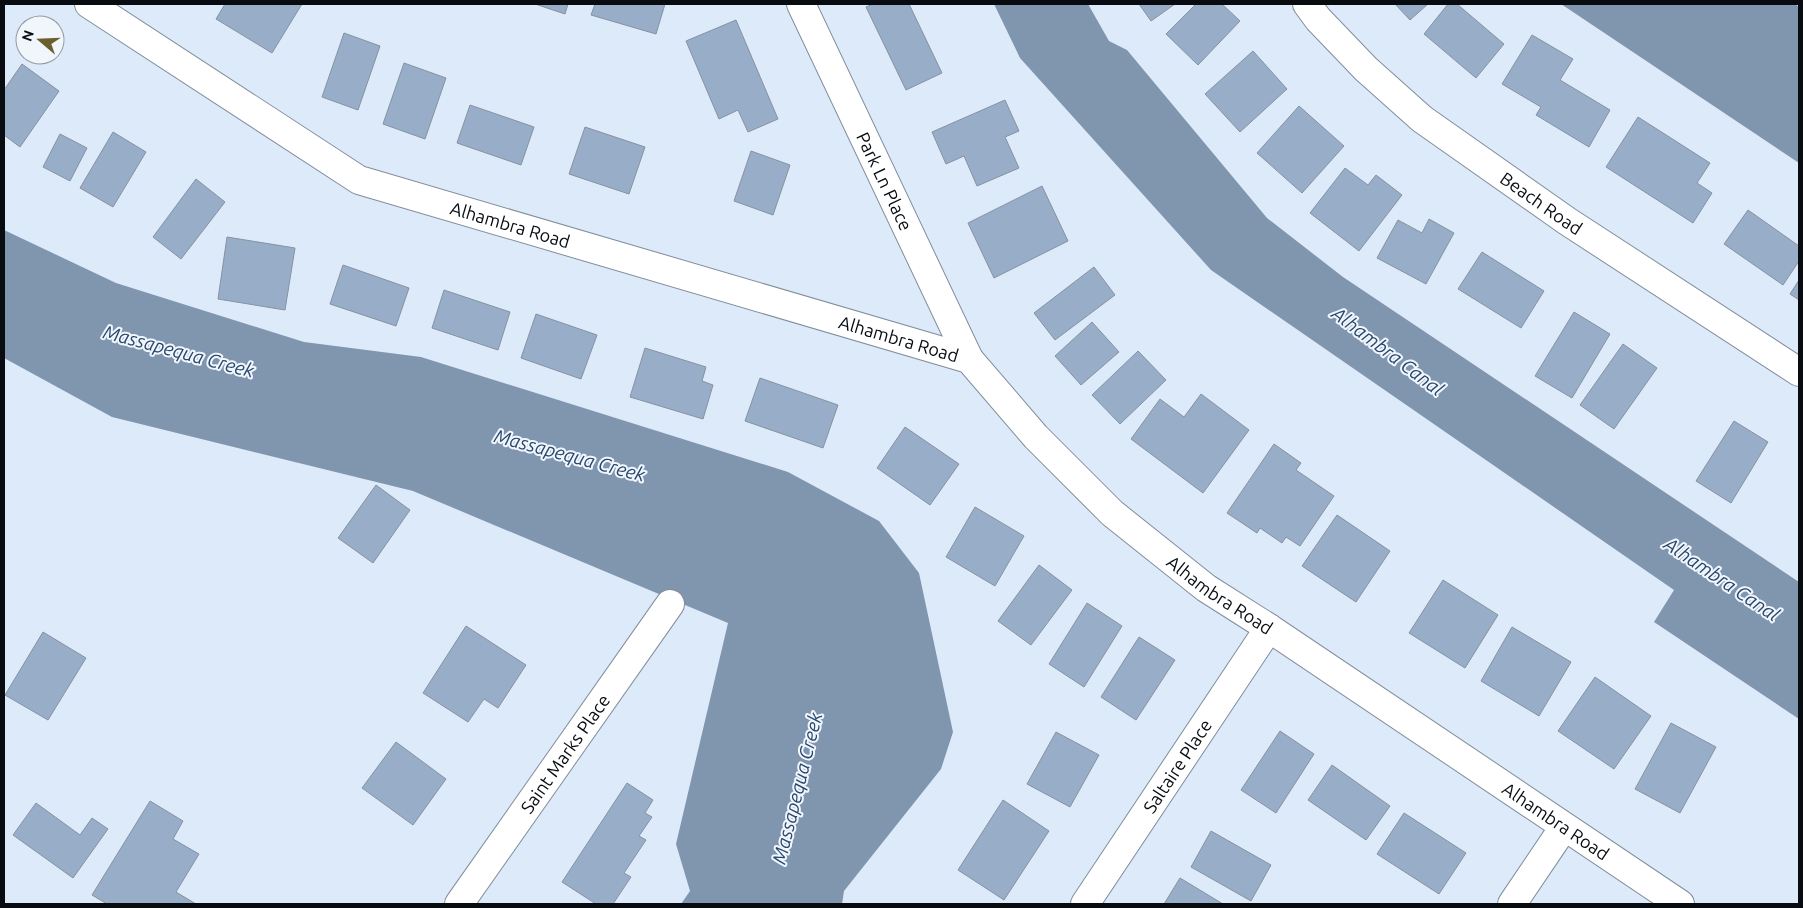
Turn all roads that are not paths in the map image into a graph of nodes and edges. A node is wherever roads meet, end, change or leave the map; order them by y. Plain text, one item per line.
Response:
1 (89, 4) edge
2 (801, 4) edge
3 (1306, 4) edge
4 (969, 359) junction
5 (1799, 372) edge
6 (670, 604) dead end
7 (1269, 628) junction
8 (1564, 827) junction
9 (459, 904) edge
10 (1085, 904) edge
11 (1512, 904) edge
12 (1680, 904) edge

1 - 4 street, Alhambra Road
2 - 4 street, Park Ln Place
3 - 5 street, Beach Road
4 - 7 street, Alhambra Road
6 - 9 street, Saint Marks Place
7 - 8 street, Alhambra Road
7 - 10 street, Saltaire Place
8 - 11 street
8 - 12 street, Alhambra Road

